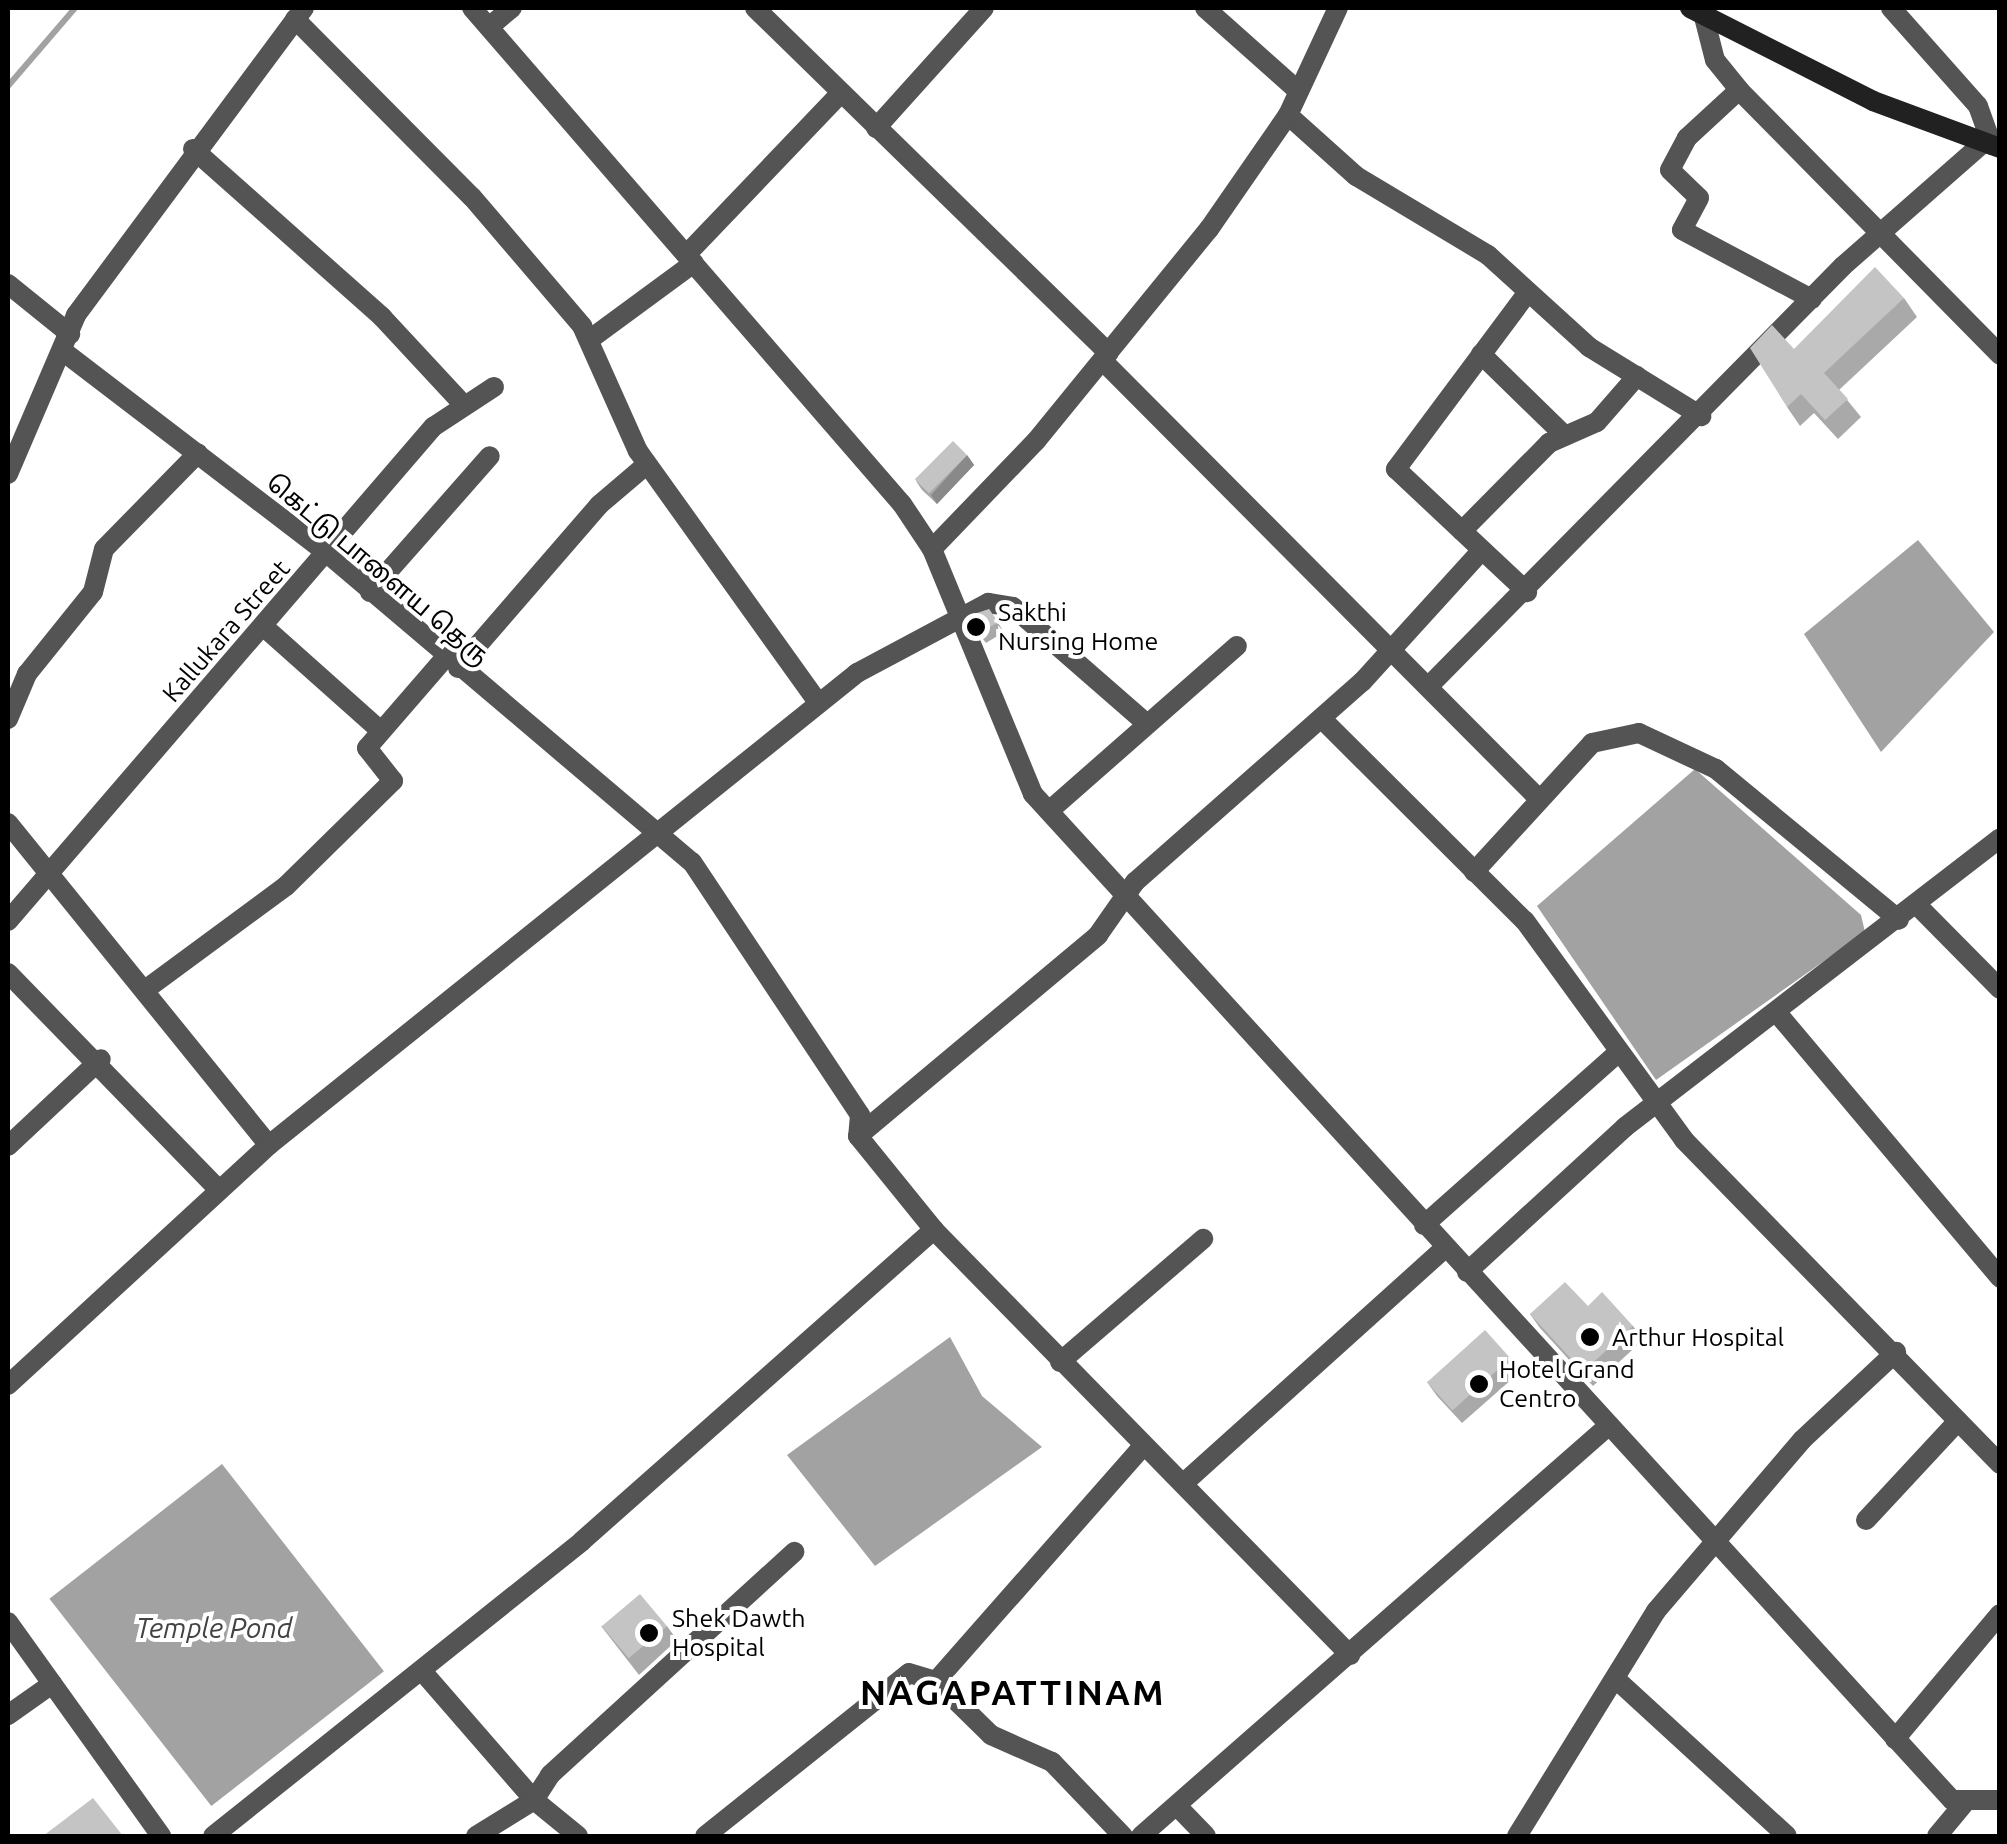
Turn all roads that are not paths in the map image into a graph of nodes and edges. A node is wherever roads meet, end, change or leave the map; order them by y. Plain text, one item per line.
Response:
1 (472, 8) edge
2 (512, 8) edge
3 (756, 8) edge
4 (984, 8) edge
5 (1205, 8) edge
6 (1338, 8) edge
7 (1892, 8) edge
8 (1697, 12) edge
9 (299, 13) edge
10 (489, 27) junction
11 (1297, 90) junction
12 (1738, 90) junction
13 (841, 93) junction
14 (1288, 116) junction
15 (876, 128) junction
16 (1994, 144) edge
17 (193, 149) junction
18 (1884, 231) junction
19 (690, 259) junction
20 (8, 284) edge
21 (1525, 296) junction
22 (1812, 299) junction
23 (589, 340) junction
24 (67, 343) junction
25 (1481, 354) junction
26 (2000, 354) edge
27 (1106, 357) junction
28 (1637, 376) junction
29 (494, 387) dead end
30 (460, 402) junction
31 (1701, 416) junction
32 (1565, 436) junction
33 (198, 453) junction
34 (490, 456) dead end
35 (646, 465) junction
36 (8, 474) edge
37 (1462, 531) junction
38 (932, 549) junction
39 (1482, 550) junction
40 (327, 553) junction
41 (370, 592) junction
42 (1527, 592) junction
43 (959, 624) junction
44 (262, 626) junction
45 (1237, 646) dead end
46 (1386, 652) junction
47 (452, 663) junction
48 (1428, 686) junction
49 (818, 702) junction
50 (1322, 719) junction
51 (8, 720) edge
52 (1146, 723) junction
53 (381, 730) junction
54 (1538, 798) junction
55 (1049, 811) junction
56 (8, 823) edge
57 (654, 833) junction
58 (2000, 838) edge
59 (53, 870) junction
60 (1474, 872) junction
61 (1126, 896) junction
62 (1917, 905) junction
63 (1898, 920) junction
64 (8, 921) edge
65 (8, 973) edge
66 (149, 987) junction
67 (2000, 989) edge
68 (1778, 1014) junction
69 (1618, 1052) junction
70 (101, 1060) junction
71 (1653, 1104) junction
72 (858, 1136) junction
73 (269, 1145) junction
74 (8, 1146) edge
75 (218, 1190) junction
76 (1424, 1225) junction
77 (934, 1230) junction
78 (1203, 1239) dead end
79 (1445, 1248) junction
80 (1466, 1272) junction
81 (2000, 1278) edge
82 (1896, 1352) junction
83 (1060, 1362) junction
84 (8, 1385) edge
85 (1958, 1421) junction
86 (1607, 1427) junction
87 (1142, 1447) junction
88 (2000, 1464) edge
89 (1184, 1482) junction
90 (1866, 1520) dead end
91 (1712, 1542) junction
92 (794, 1552) dead end
93 (2000, 1614) edge
94 (8, 1622) edge
95 (1350, 1655) junction
96 (422, 1671) junction
97 (936, 1681) junction
98 (1618, 1681) junction
99 (52, 1684) junction
100 (8, 1716) edge
101 (1895, 1739) junction
102 (534, 1800) junction
103 (1968, 1800) junction
104 (2000, 1800) edge
105 (1178, 1806) junction
106 (160, 1836) edge
107 (213, 1836) edge
108 (476, 1836) edge
109 (578, 1836) edge
110 (705, 1836) edge
111 (1123, 1836) edge
112 (1141, 1836) edge
113 (1206, 1836) edge
114 (1517, 1836) edge
115 (1786, 1836) edge
116 (1937, 1836) edge

1 - 10 street
2 - 10 street
3 - 13 street
4 - 15 street
5 - 11 street
6 - 11 street
7 - 16 street
8 - 12 street
8 - 16 main road
9 - 17 street
9 - 23 street
10 - 19 street
11 - 14 street
12 - 18 street
12 - 22 street
13 - 15 street
13 - 19 street
14 - 21 street
14 - 27 street
15 - 27 street
16 - 18 street
17 - 24 street
17 - 30 street
18 - 22 street
18 - 26 street
19 - 23 street
19 - 38 street
20 - 24 street, கெட்டு பாளைய தெரு
21 - 25 street
21 - 28 street
22 - 31 street
23 - 35 street
24 - 33 street, கெட்டு பாளைய தெரு
24 - 36 street
25 - 32 street
25 - 37 street
27 - 38 street
27 - 46 street
28 - 31 street
28 - 32 street
29 - 30 street, Kallukara Street
30 - 40 street, Kallukara Street
31 - 42 street
32 - 37 street
33 - 40 street, கெட்டு பாளைய தெரு
33 - 51 street
34 - 41 street
35 - 47 street
35 - 49 street
37 - 39 street
38 - 43 street
39 - 42 street
39 - 46 street
40 - 41 street, கெட்டு பாளைய தெரு
40 - 44 street, Kallukara Street
41 - 47 street, கெட்டு பாளைய தெரு
42 - 48 street
43 - 49 street
43 - 52 street
43 - 55 street
44 - 53 street
44 - 59 street, Kallukara Street
45 - 52 street
46 - 48 street
46 - 50 street
47 - 53 street
47 - 57 street, கெட்டு பாளைய தெரு
48 - 54 street
49 - 57 street
50 - 60 street
50 - 61 street
52 - 55 street
53 - 66 street
54 - 60 street
54 - 63 street
55 - 61 street
56 - 59 street
57 - 72 street, கெட்டு பாளைய தெரு
57 - 73 street
58 - 62 street
59 - 64 street, Kallukara Street
59 - 66 street
60 - 69 street
61 - 72 street
61 - 76 street
62 - 63 street
62 - 67 street
63 - 68 street
65 - 70 street
66 - 73 street
68 - 71 street
68 - 81 street
69 - 71 street
69 - 76 street
70 - 74 street
70 - 75 street
71 - 80 street
71 - 82 street
72 - 77 street
73 - 75 street
75 - 84 street
76 - 79 street
77 - 83 street
77 - 96 street
78 - 83 street
79 - 80 street
79 - 89 street
80 - 86 street
82 - 85 street
82 - 91 street
83 - 87 street
85 - 88 street
85 - 90 street
86 - 91 street
86 - 95 street
87 - 89 street
87 - 97 street
89 - 95 street
91 - 98 street
91 - 101 street
92 - 102 street
93 - 101 street
94 - 99 street
95 - 105 street
96 - 102 street
96 - 107 street
97 - 110 street
97 - 111 street
98 - 114 street
98 - 115 street
99 - 100 street
99 - 106 street
101 - 103 street
102 - 108 street
102 - 109 street
103 - 104 street
103 - 116 street
105 - 112 street
105 - 113 street

